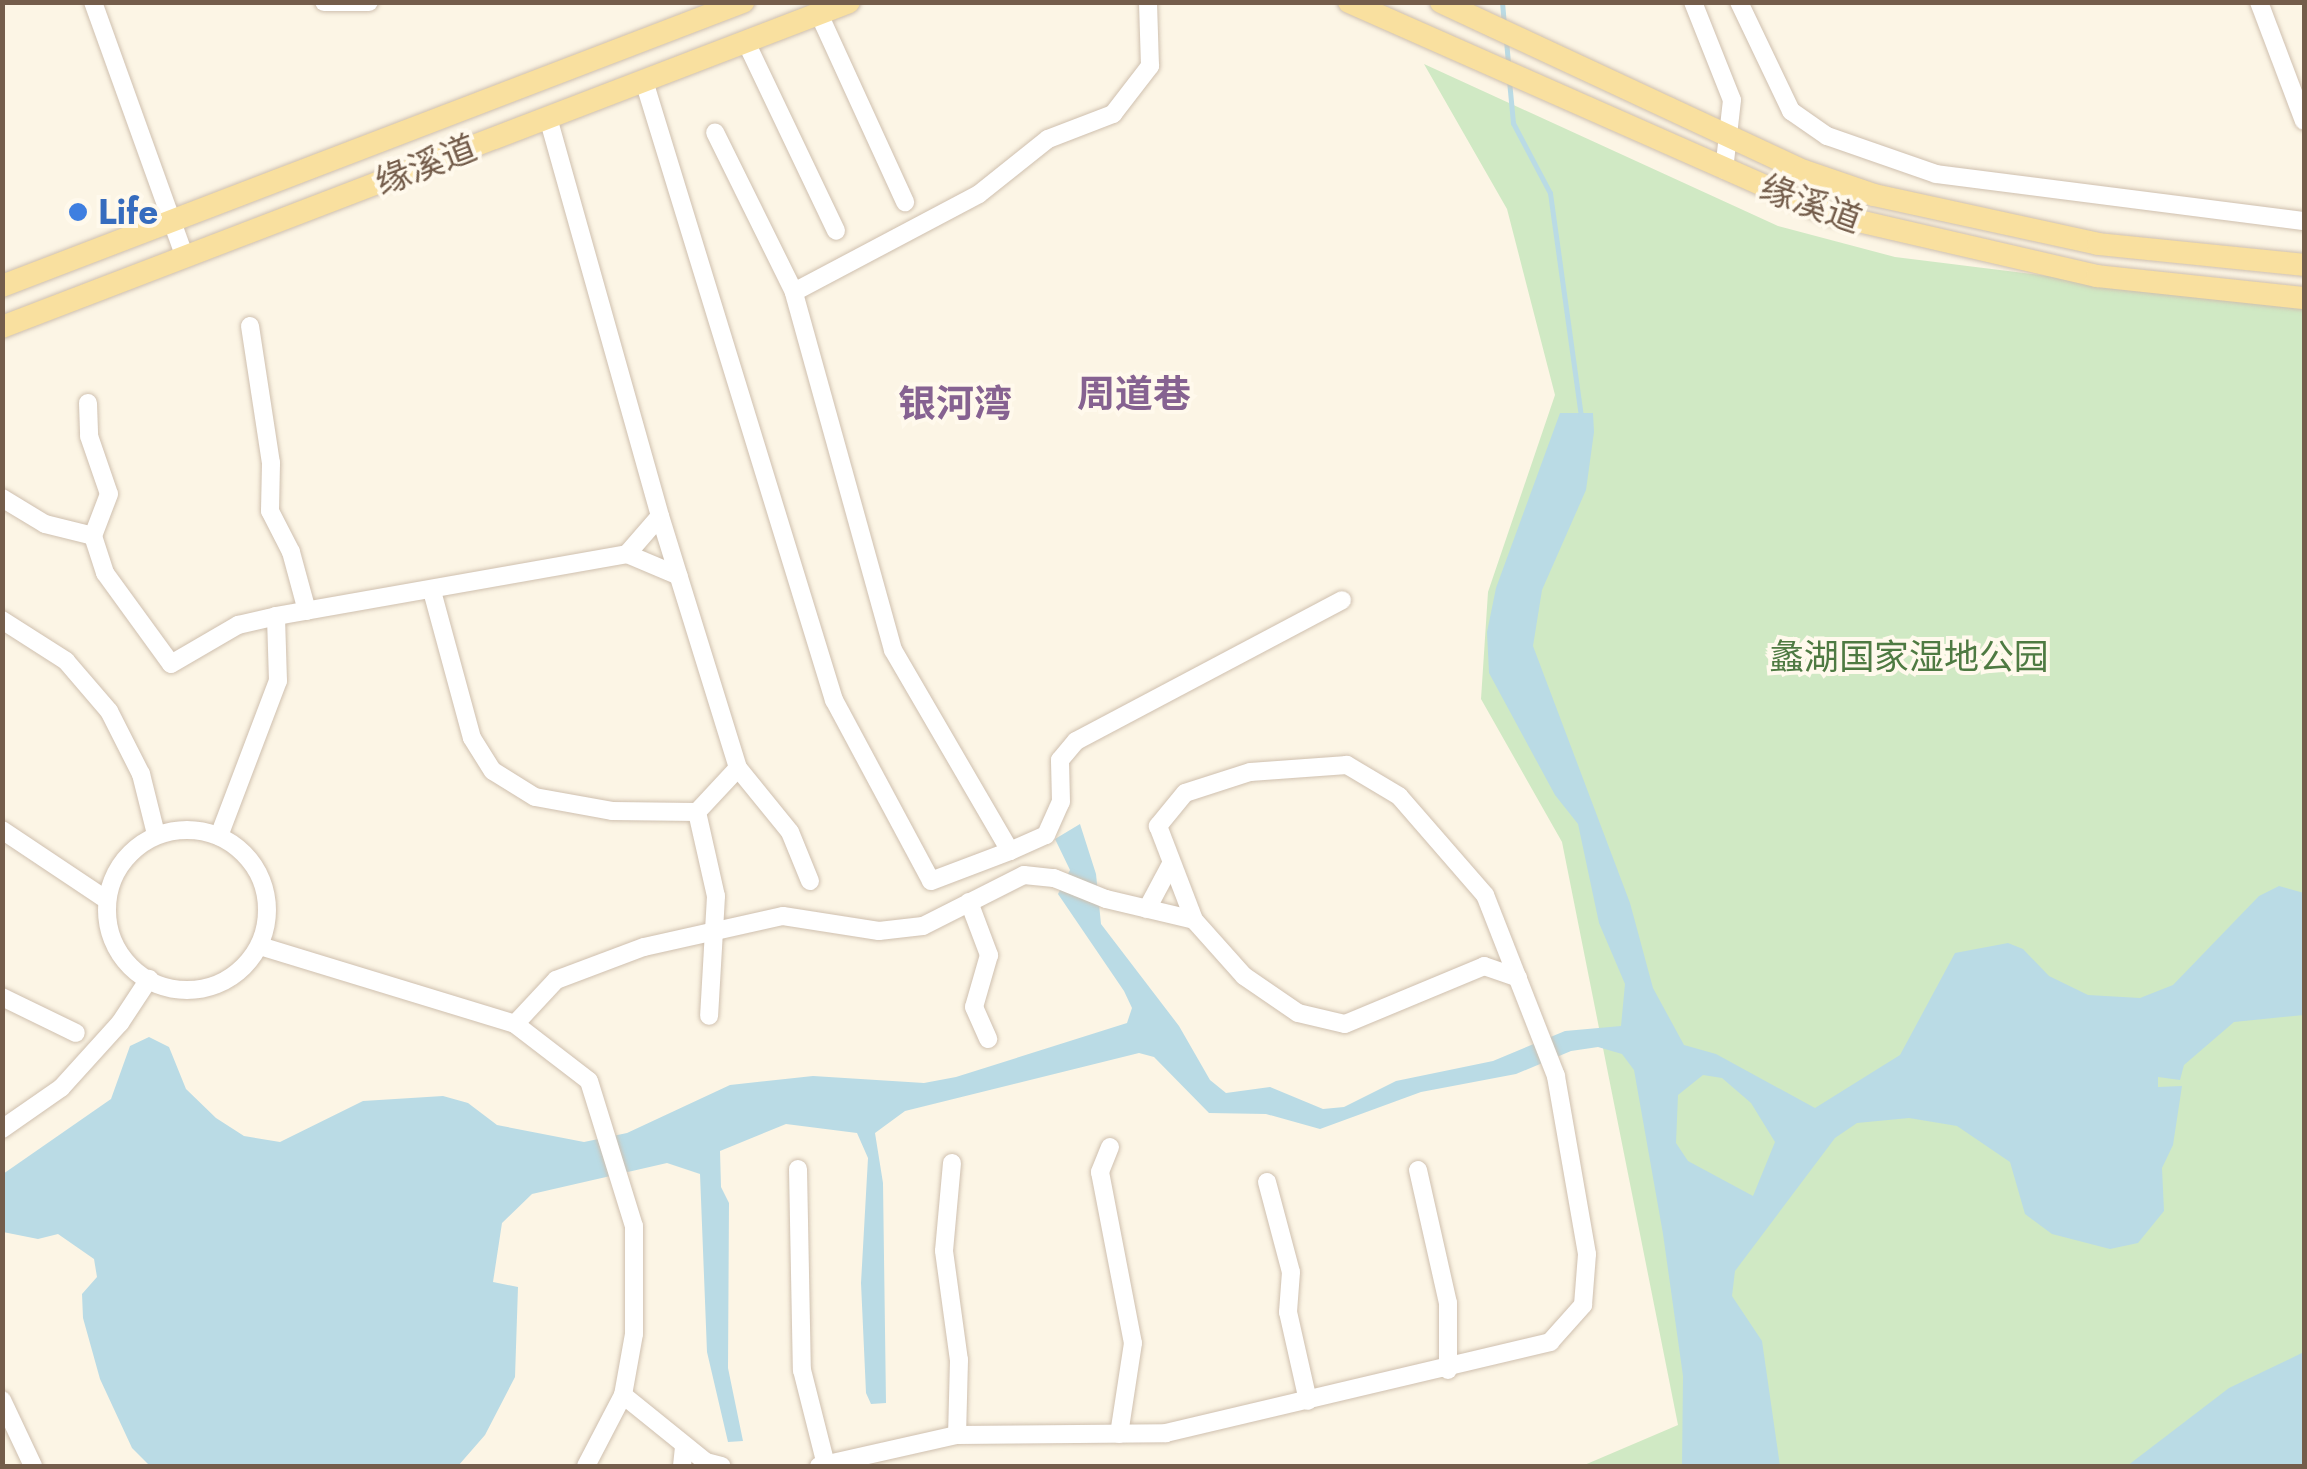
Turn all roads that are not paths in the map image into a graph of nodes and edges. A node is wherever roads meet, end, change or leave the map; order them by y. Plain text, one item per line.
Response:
1 (93, 2) edge
2 (324, 2) edge
3 (369, 2) edge
4 (743, 2) edge
5 (849, 2) edge
6 (1148, 2) edge
7 (1349, 2) edge
8 (1441, 2) edge
9 (1693, 2) edge
10 (1740, 2) edge
11 (2260, 2) edge
12 (820, 14) junction
13 (746, 42) junction
14 (644, 82) junction
15 (548, 118) junction
16 (2304, 122) edge
17 (716, 132) dead end
18 (1733, 138) junction
19 (1724, 170) junction
20 (905, 202) dead end
21 (174, 222) junction
22 (2304, 222) edge
23 (836, 231) dead end
24 (185, 256) junction
25 (2304, 265) edge
26 (2, 286) edge
27 (794, 292) junction
28 (2304, 298) edge
29 (250, 326) dead end
30 (2, 327) edge
31 (88, 403) dead end
32 (2, 498) edge
33 (660, 516) junction
34 (93, 536) junction
35 (627, 554) junction
36 (679, 576) junction
37 (432, 591) junction
38 (1342, 600) dead end
39 (307, 611) junction
40 (276, 616) junction
41 (2, 620) edge
42 (738, 768) junction
43 (696, 812) junction
44 (2, 830) edge
45 (156, 834) junction
46 (218, 836) junction
47 (1010, 851) junction
48 (1171, 864) junction
49 (810, 881) dead end
50 (107, 900) junction
51 (969, 902) junction
52 (1148, 909) junction
53 (1194, 920) junction
54 (714, 928) junction
55 (1501, 936) junction
56 (260, 946) junction
57 (1484, 966) junction
58 (1518, 978) junction
59 (149, 979) junction
60 (2, 997) edge
61 (709, 1016) dead end
62 (515, 1024) junction
63 (76, 1032) dead end
64 (988, 1039) dead end
65 (2, 1130) edge
66 (1110, 1147) dead end
67 (952, 1162) dead end
68 (798, 1169) dead end
69 (1418, 1170) dead end
70 (1267, 1182) dead end
71 (1448, 1370) junction
72 (623, 1395) junction
73 (2, 1400) edge
74 (1308, 1401) junction
75 (1119, 1434) junction
76 (957, 1435) junction
77 (684, 1446) junction
78 (33, 1466) edge
79 (586, 1466) edge
80 (682, 1466) edge
81 (722, 1466) edge
82 (822, 1466) edge

1 - 21 street
2 - 3 street
4 - 21 main road, 缘溪道
5 - 12 main road, 缘溪道
6 - 27 street
7 - 19 main road, 缘溪道
8 - 18 main road, 缘溪道
9 - 18 street
10 - 22 street
11 - 16 street
12 - 13 main road, 缘溪道
12 - 20 street
13 - 14 main road, 缘溪道
13 - 23 street
14 - 15 main road, 缘溪道
14 - 47 street
15 - 24 main road, 缘溪道
15 - 33 street
17 - 27 street
18 - 19 street
18 - 25 main road, 缘溪道
19 - 28 main road, 缘溪道
21 - 24 street
21 - 26 main road, 缘溪道
24 - 30 main road, 缘溪道
27 - 47 street
29 - 39 street
31 - 34 street
32 - 34 street
33 - 35 street
33 - 36 street
34 - 40 street
35 - 36 street
35 - 37 street
36 - 42 street
37 - 39 street
37 - 43 street
38 - 47 street
39 - 40 street
40 - 46 street
41 - 45 street
42 - 43 street
42 - 49 street
43 - 54 street
44 - 50 street
45 - 46 street
45 - 50 street
46 - 56 street
48 - 52 street
48 - 53 street
48 - 55 street
50 - 59 street
51 - 52 street
51 - 54 street
51 - 64 street
52 - 53 street
53 - 57 street
54 - 61 street
54 - 62 street
55 - 57 street
55 - 58 street
56 - 59 street
56 - 62 street
57 - 58 street
58 - 71 street
59 - 65 street
60 - 63 street
62 - 72 street
66 - 75 street
67 - 76 street
68 - 82 street
69 - 71 street
70 - 74 street
71 - 74 street
72 - 77 street
72 - 79 street
73 - 78 street
74 - 75 street
75 - 76 street
76 - 82 street
77 - 80 street
77 - 81 street

